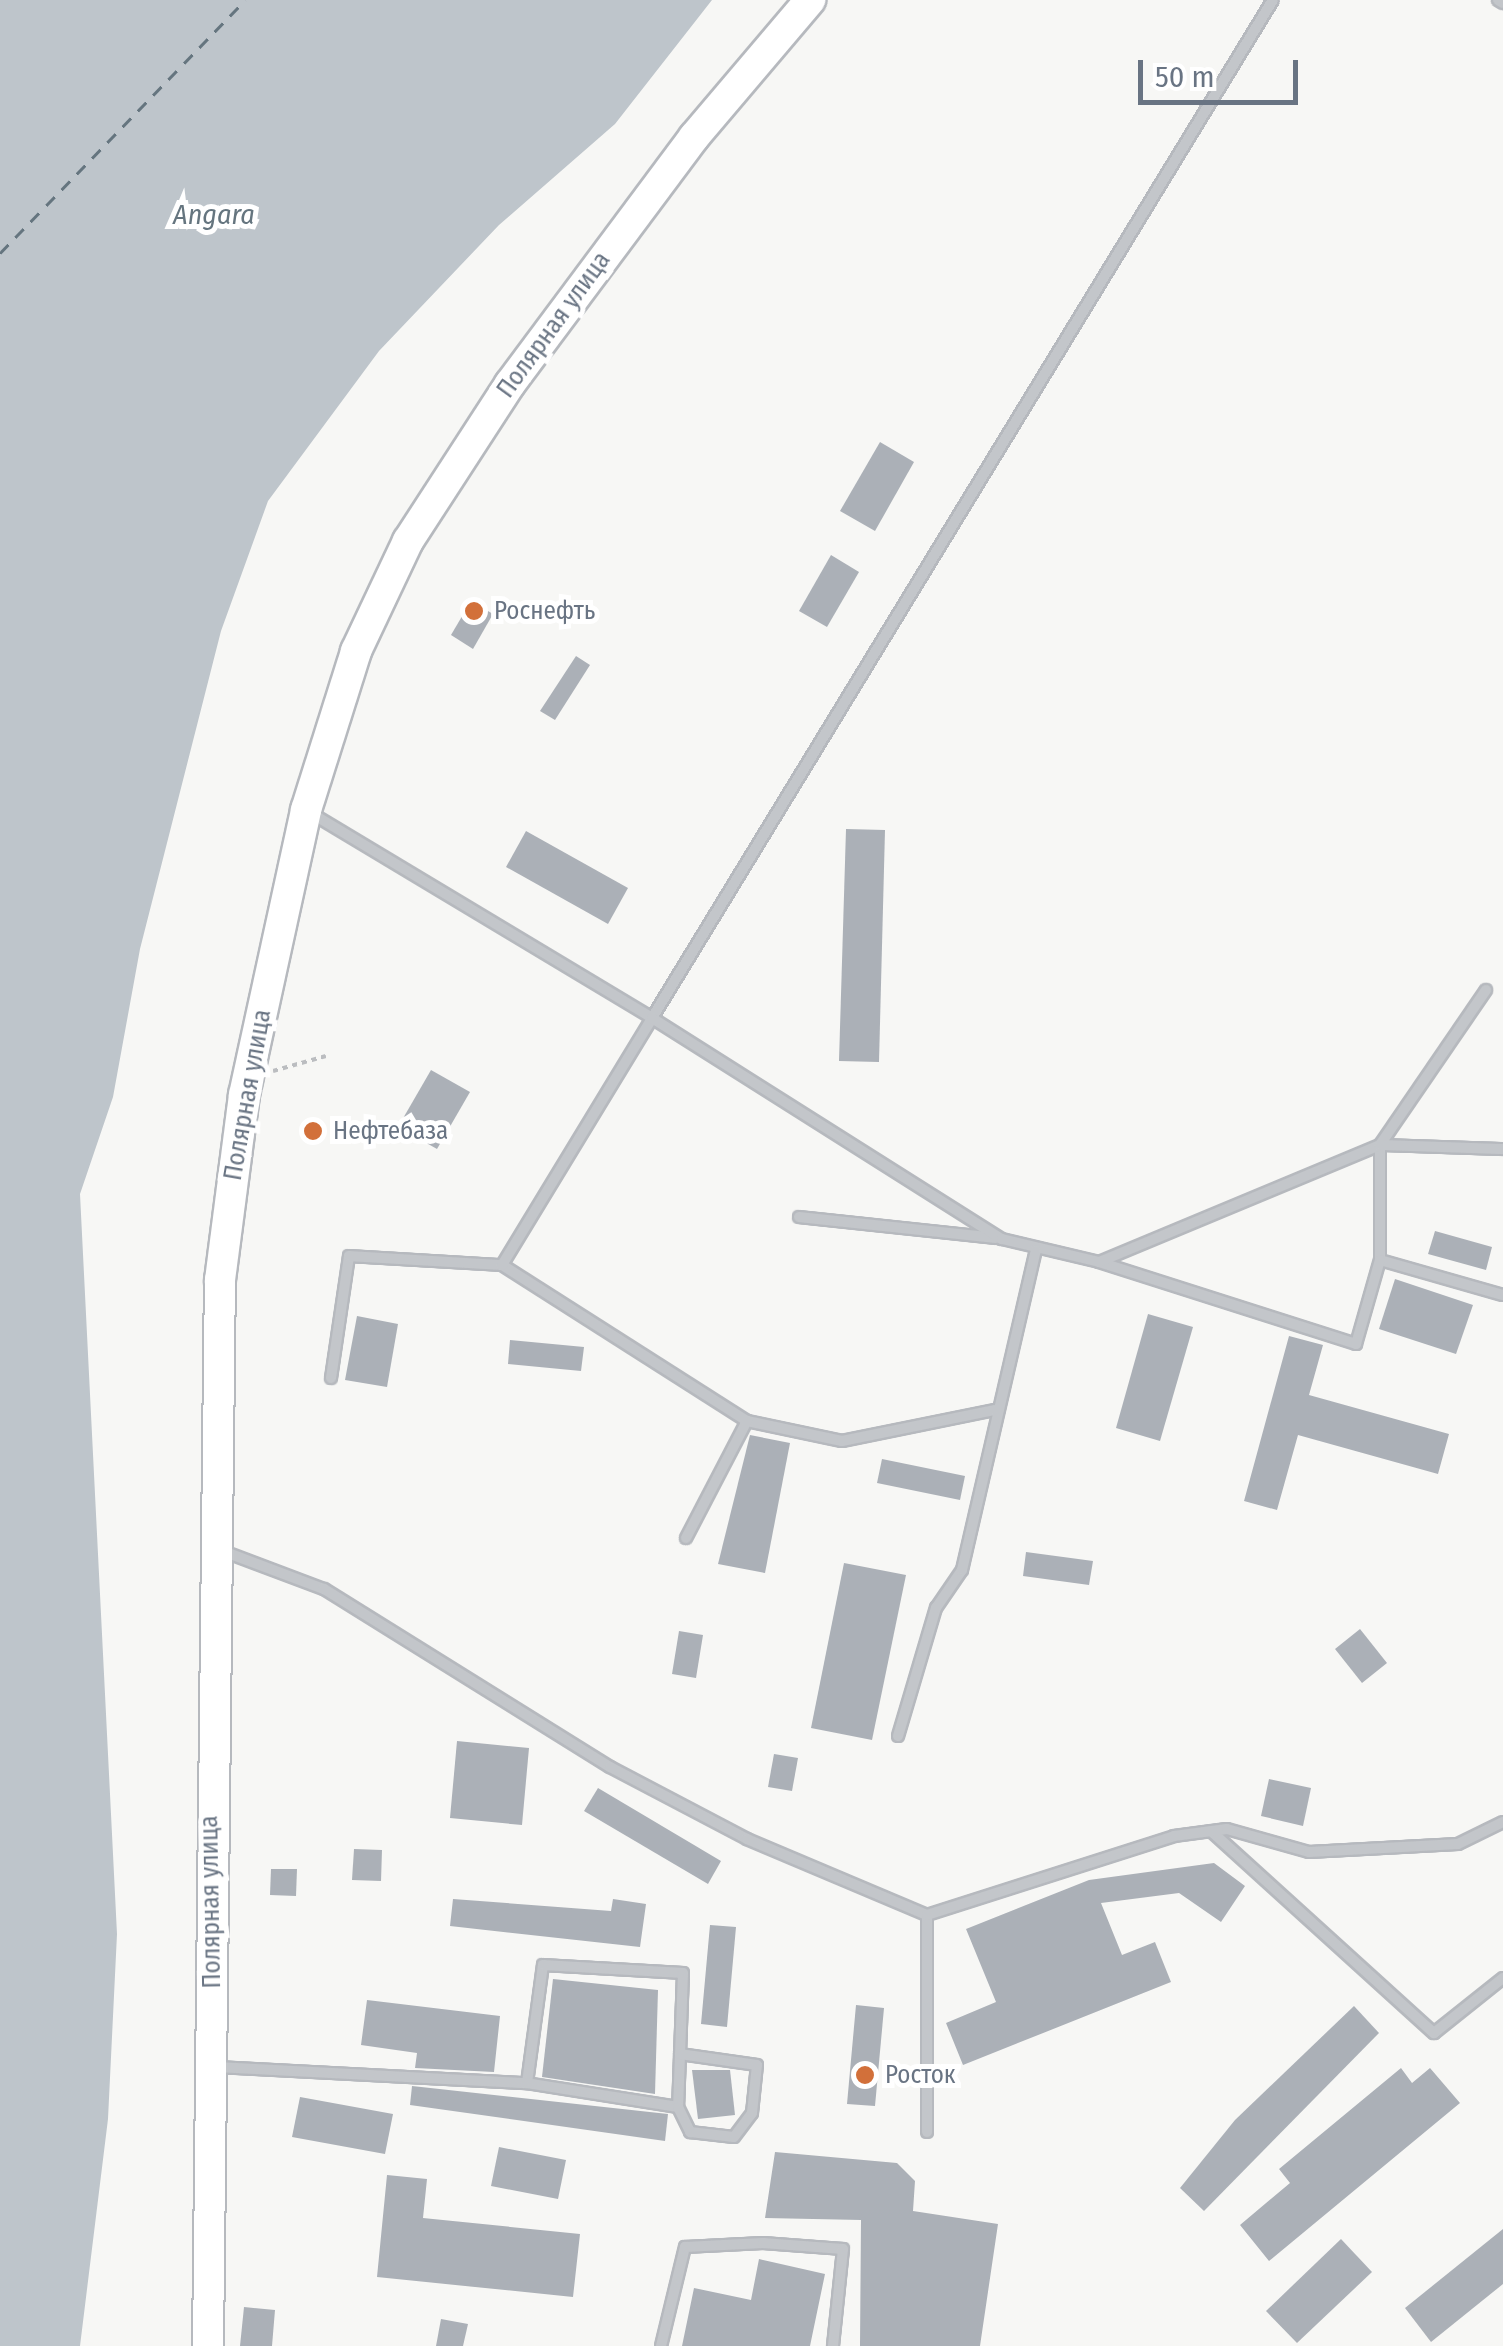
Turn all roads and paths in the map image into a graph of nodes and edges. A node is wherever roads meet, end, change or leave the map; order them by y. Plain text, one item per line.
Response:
1 (810, 0) edge
2 (1268, 1) edge
3 (306, 810) junction
4 (1486, 990) dead end
5 (652, 1018) junction
6 (326, 1056) dead end
7 (268, 1072) dead end
8 (1380, 1145) junction
9 (1503, 1149) edge
10 (800, 1217) dead end
11 (1002, 1239) junction
12 (1036, 1250) junction
13 (1380, 1260) junction
14 (1099, 1262) junction
15 (502, 1265) junction
16 (1503, 1295) edge
17 (331, 1378) dead end
18 (994, 1410) junction
19 (748, 1422) junction
20 (686, 1538) dead end
21 (210, 1546) junction
22 (898, 1736) dead end
23 (1503, 1822) edge
24 (1211, 1831) junction
25 (927, 1915) junction
26 (1503, 1978) edge
27 (680, 2054) junction
28 (211, 2067) junction
29 (527, 2083) junction
30 (678, 2107) junction
31 (927, 2132) dead end
32 (208, 2346) edge
33 (661, 2346) edge
34 (833, 2346) edge

1 - 3 main road, Полярная улица
2 - 5 lane
3 - 5 lane
3 - 21 main road, Полярная улица
4 - 8 lane
5 - 11 lane
5 - 15 lane
6 - 7 path
8 - 9 lane
8 - 13 lane
8 - 14 lane
10 - 11 lane
11 - 12 lane
12 - 14 lane
12 - 18 lane
13 - 14 lane
13 - 16 lane
15 - 17 lane
15 - 19 lane
18 - 19 lane
18 - 22 lane
19 - 20 lane
21 - 25 lane
21 - 28 main road, Полярная улица
23 - 24 lane
24 - 25 lane
24 - 26 lane
25 - 31 lane
27 - 29 lane
27 - 30 lane
27 - 30 lane
28 - 29 lane
28 - 32 main road, Полярная улица
29 - 30 lane
33 - 34 lane

